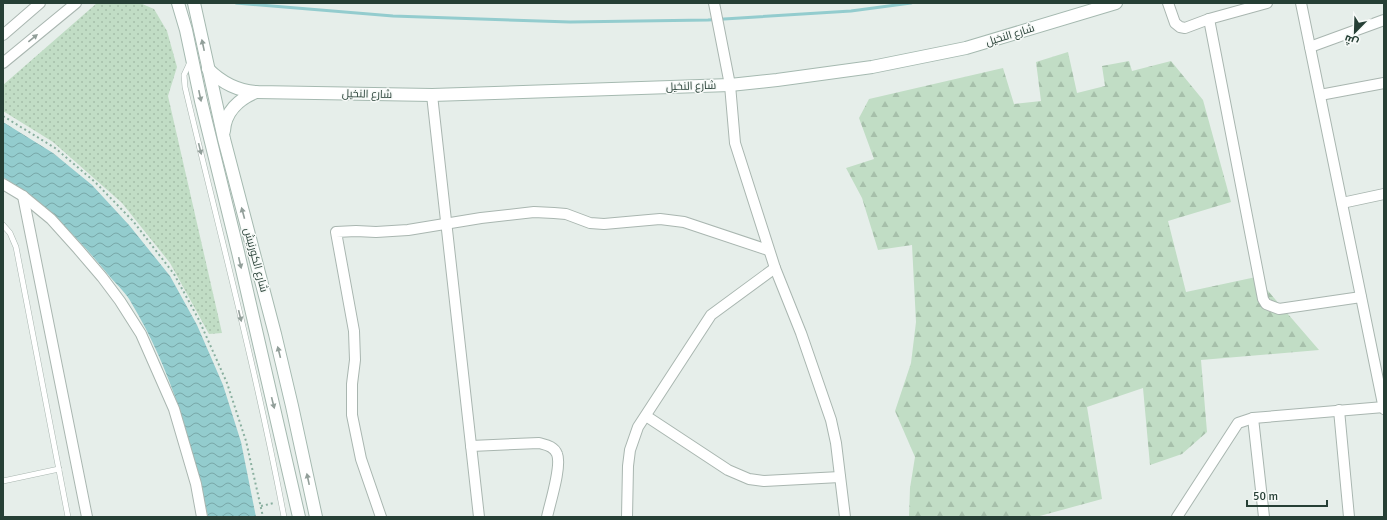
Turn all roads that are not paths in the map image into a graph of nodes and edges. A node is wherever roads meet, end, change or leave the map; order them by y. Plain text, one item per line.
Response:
1 (40, 3) edge
2 (76, 3) edge
3 (170, 3) edge
4 (178, 3) edge
5 (194, 3) edge
6 (1116, 3) edge
7 (1168, 3) edge
8 (1267, 3) edge
9 (1301, 3) edge
10 (714, 5) edge
11 (1208, 19) junction
12 (1384, 20) edge
13 (186, 30) junction
14 (3, 35) edge
15 (1310, 47) junction
16 (192, 57) junction
17 (3, 63) edge
18 (208, 69) junction
19 (1384, 83) edge
20 (730, 85) junction
21 (257, 92) junction
22 (432, 95) junction
23 (1320, 95) junction
24 (224, 138) junction
25 (3, 184) edge
26 (1384, 194) edge
27 (23, 196) junction
28 (1342, 202) junction
29 (446, 223) junction
30 (3, 225) edge
31 (768, 250) junction
32 (775, 268) junction
33 (1361, 298) junction
34 (1384, 408) edge
35 (1340, 410) junction
36 (646, 416) junction
37 (1253, 418) junction
38 (471, 446) junction
39 (59, 469) junction
40 (840, 477) junction
41 (3, 481) edge
42 (67, 517) edge
43 (87, 517) edge
44 (202, 517) edge
45 (284, 517) edge
46 (299, 517) edge
47 (316, 517) edge
48 (381, 517) edge
49 (479, 517) edge
50 (548, 517) edge
51 (627, 517) edge
52 (845, 517) edge
53 (1177, 517) edge
54 (1264, 517) edge
55 (1349, 517) edge

1 - 14 street
17 -> 2 street
3 - 13 main road
4 - 13 main road, شارع الكورنيش
18 -> 5 main road, شارع الكورنيش
6 - 20 main road, شارع النخيل
7 - 11 street
8 - 11 street
9 - 15 street
10 - 20 street
11 - 33 street
12 - 15 street
13 - 16 main road, شارع الكورنيش
15 - 23 street
16 -> 45 lane
16 -> 46 main road, شارع الكورنيش
18 - 21 main road, شارع النخيل
18 - 24 main road, شارع الكورنيش
19 - 23 street
20 - 22 main road, شارع النخيل
20 - 31 street
21 - 22 main road, شارع النخيل
21 - 24 main road, شارع النخيل
22 - 29 street
23 - 28 street
47 -> 24 main road, شارع الكورنيش
25 - 27 street
26 - 28 street
27 - 43 street
27 - 44 street
28 - 33 street
29 - 31 street
29 - 38 street
29 - 48 street
30 - 39 lane
31 - 32 street
32 - 36 street
32 - 40 street
33 - 34 street
34 - 35 street
35 - 37 street
35 - 55 street
36 - 40 street
36 - 51 street
37 - 53 street
37 - 54 street
38 - 49 street
38 - 50 street
39 - 41 lane
39 - 42 lane
40 - 52 street

